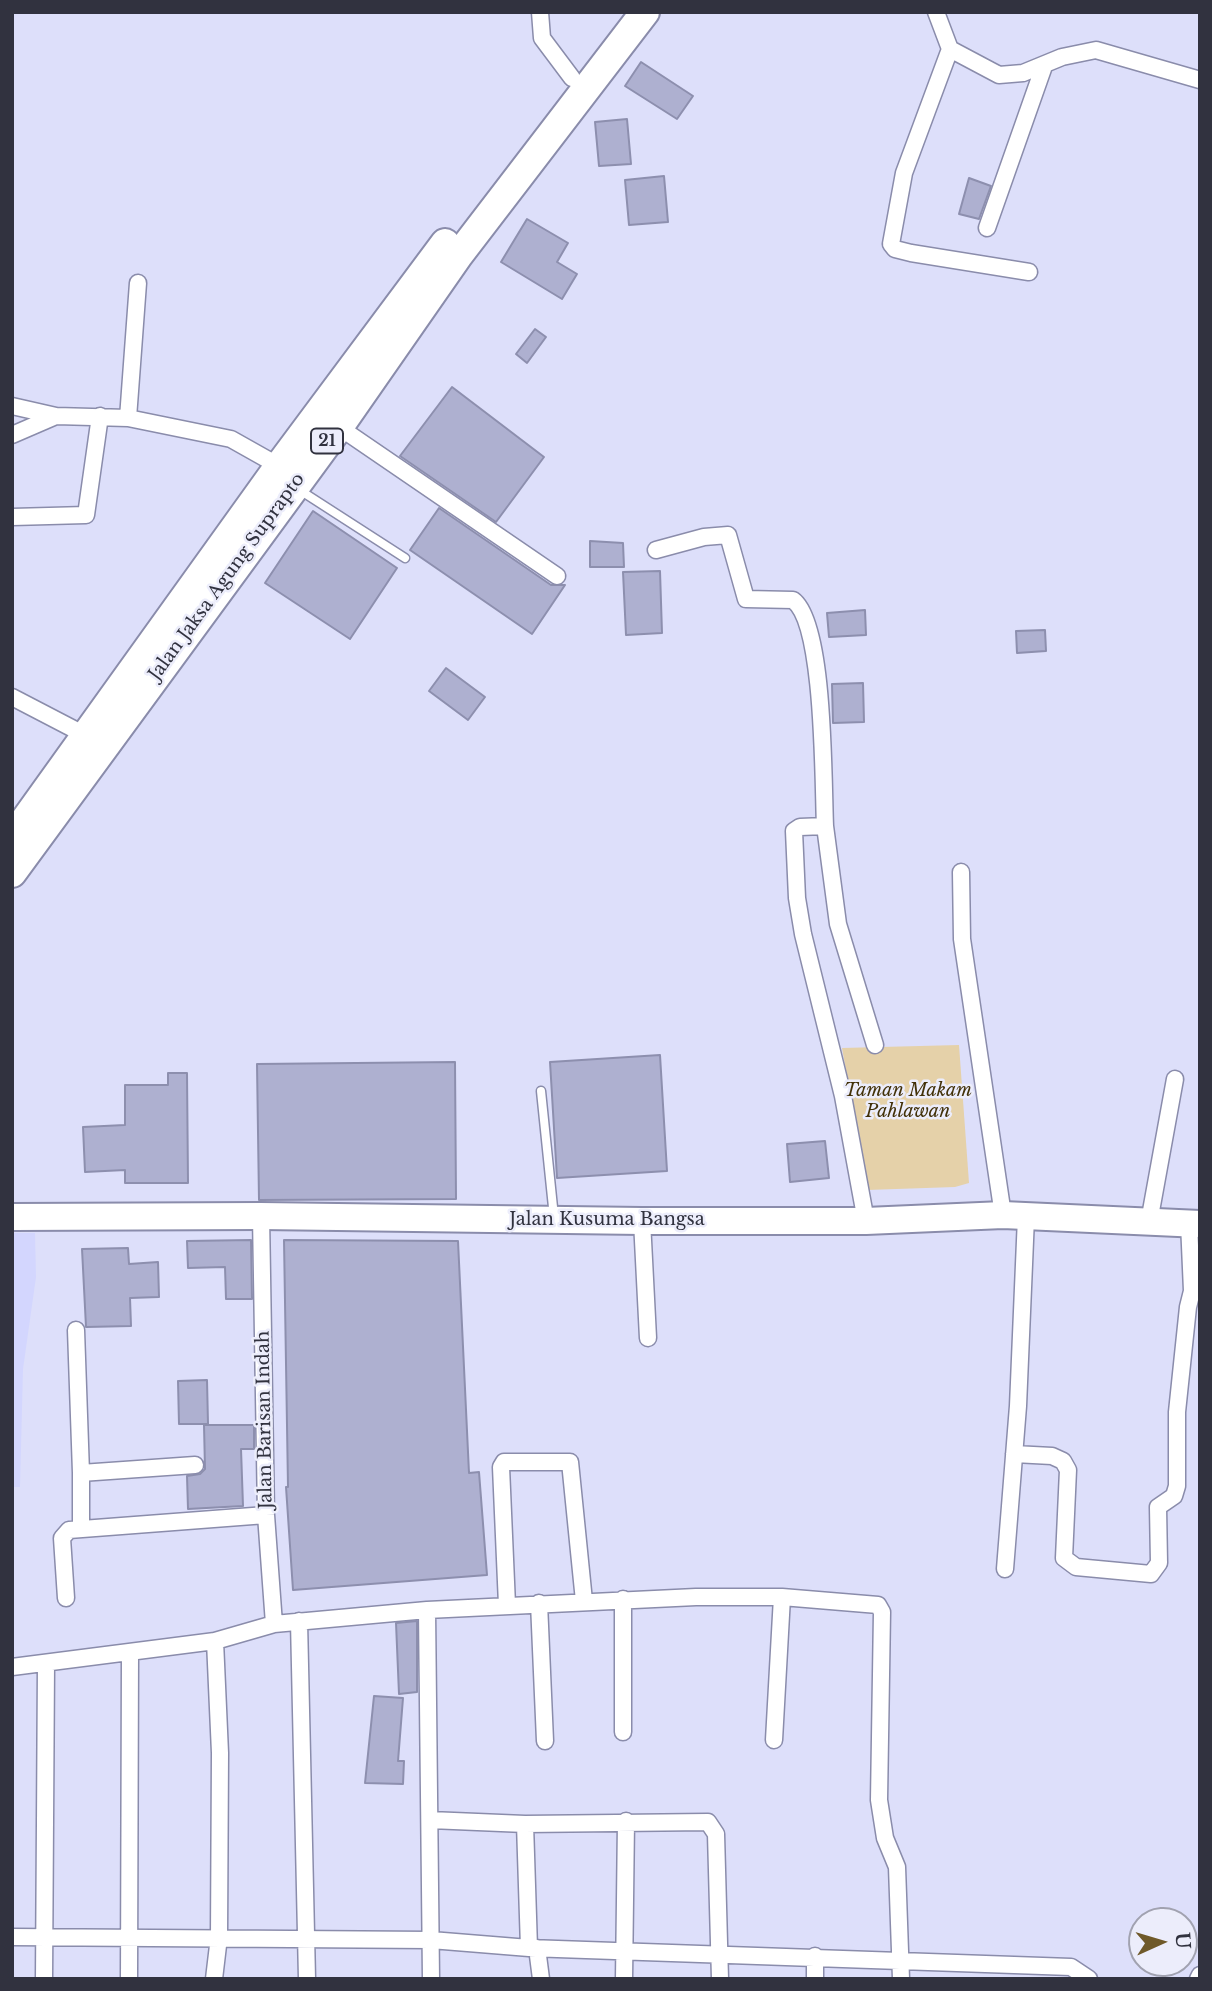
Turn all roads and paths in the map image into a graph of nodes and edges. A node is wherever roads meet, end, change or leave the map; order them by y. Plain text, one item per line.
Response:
1 (540, 12) edge
2 (621, 12) edge
3 (645, 12) edge
4 (936, 12) edge
5 (950, 49) junction
6 (1044, 65) junction
7 (572, 78) junction
8 (1200, 80) edge
9 (987, 228) dead end
10 (1029, 272) dead end
11 (138, 283) dead end
12 (12, 406) edge
13 (56, 416) junction
14 (100, 416) junction
15 (128, 418) junction
16 (339, 426) junction
17 (12, 435) edge
18 (286, 476) junction
19 (12, 517) edge
20 (656, 550) dead end
21 (405, 558) dead end
22 (557, 576) dead end
23 (12, 697) edge
24 (87, 736) junction
25 (825, 826) junction
26 (16, 851) edge
27 (961, 872) dead end
28 (875, 1045) dead end
29 (1175, 1079) dead end
30 (541, 1091) dead end
31 (261, 1216) junction
32 (1015, 1216) junction
33 (13, 1218) edge
34 (554, 1220) junction
35 (642, 1221) junction
36 (866, 1221) junction
37 (1149, 1222) junction
38 (1195, 1223) edge
39 (76, 1330) dead end
40 (648, 1338) dead end
41 (1014, 1454) junction
42 (195, 1465) dead end
43 (81, 1473) junction
44 (266, 1515) junction
45 (81, 1528) junction
46 (1005, 1569) dead end
47 (782, 1597) junction
48 (66, 1598) dead end
49 (623, 1599) junction
50 (584, 1601) junction
51 (539, 1603) junction
52 (507, 1605) junction
53 (427, 1609) junction
54 (299, 1621) junction
55 (274, 1624) junction
56 (215, 1641) junction
57 (130, 1654) junction
58 (46, 1664) junction
59 (12, 1667) edge
60 (623, 1732) dead end
61 (774, 1740) dead end
62 (545, 1741) dead end
63 (430, 1820) junction
64 (626, 1821) junction
65 (525, 1824) junction
66 (44, 1936) junction
67 (128, 1936) junction
68 (12, 1937) edge
69 (219, 1937) junction
70 (306, 1940) junction
71 (431, 1940) junction
72 (533, 1948) junction
73 (625, 1951) junction
74 (720, 1955) junction
75 (815, 1956) junction
76 (902, 1961) junction
77 (993, 1971) edge
78 (44, 1979) edge
79 (129, 1979) edge
80 (214, 1979) edge
81 (307, 1979) edge
82 (431, 1979) edge
83 (541, 1979) edge
84 (624, 1979) edge
85 (720, 1979) edge
86 (815, 1979) edge
87 (901, 1979) edge
88 (1089, 1979) edge

1 - 7 street
2 - 7 highway, Jalan Jaksa Agung Suprapto / 21
3 - 16 highway, Jalan Jaksa Agung Suprapto / 21
4 - 5 street
5 - 6 street
5 - 10 street
6 - 8 street
6 - 9 street
7 - 18 highway, Jalan Jaksa Agung Suprapto / 21
11 - 15 street
12 - 13 street
13 - 14 street
13 - 17 street
14 - 15 street
14 - 19 street
15 - 18 street
16 - 18 highway, Jalan Jaksa Agung Suprapto / 21
16 - 22 street
18 - 21 lane
18 - 24 highway, Jalan Jaksa Agung Suprapto / 21
18 - 26 highway, Jalan Jaksa Agung Suprapto / 21
20 - 25 street
23 - 24 street
24 - 26 highway, Jalan Jaksa Agung Suprapto / 21
25 - 28 street
25 - 36 street
27 - 32 street
29 - 37 street
30 - 34 lane
31 - 33 main road, Jalan Kusuma Bangsa
31 - 34 main road, Jalan Kusuma Bangsa
31 - 44 street, Jalan Barisan Indah
32 - 36 main road, Jalan Kusuma Bangsa
32 - 37 main road, Jalan Kusuma Bangsa
32 - 41 street
34 - 35 main road, Jalan Kusuma Bangsa
35 - 36 main road, Jalan Kusuma Bangsa
35 - 40 street
37 - 38 main road, Jalan Kusuma Bangsa
38 - 41 street
39 - 43 street
41 - 46 street
42 - 43 street
43 - 45 street
44 - 45 street
44 - 55 street, Jalan Barisan Indah
45 - 48 street
47 - 49 street
47 - 61 street
47 - 76 street
49 - 50 street
49 - 60 street
50 - 51 street
50 - 52 street
51 - 52 street
51 - 62 street
52 - 53 street
53 - 54 street
53 - 63 street
54 - 55 street
54 - 70 street
55 - 56 street
56 - 57 street
56 - 69 street
57 - 58 street
57 - 67 street
58 - 59 street
58 - 66 street
63 - 65 street
63 - 71 street
64 - 65 street
64 - 73 street
64 - 74 street
65 - 72 street
66 - 67 street
66 - 68 street
66 - 78 street
67 - 69 street
67 - 79 street
69 - 70 street
69 - 80 street
70 - 71 street
70 - 81 street
71 - 72 street
71 - 82 street
72 - 73 street
72 - 83 street
73 - 74 street
73 - 84 street
74 - 75 street
74 - 85 street
75 - 76 street
75 - 86 street
76 - 77 street
76 - 87 street
77 - 88 street

